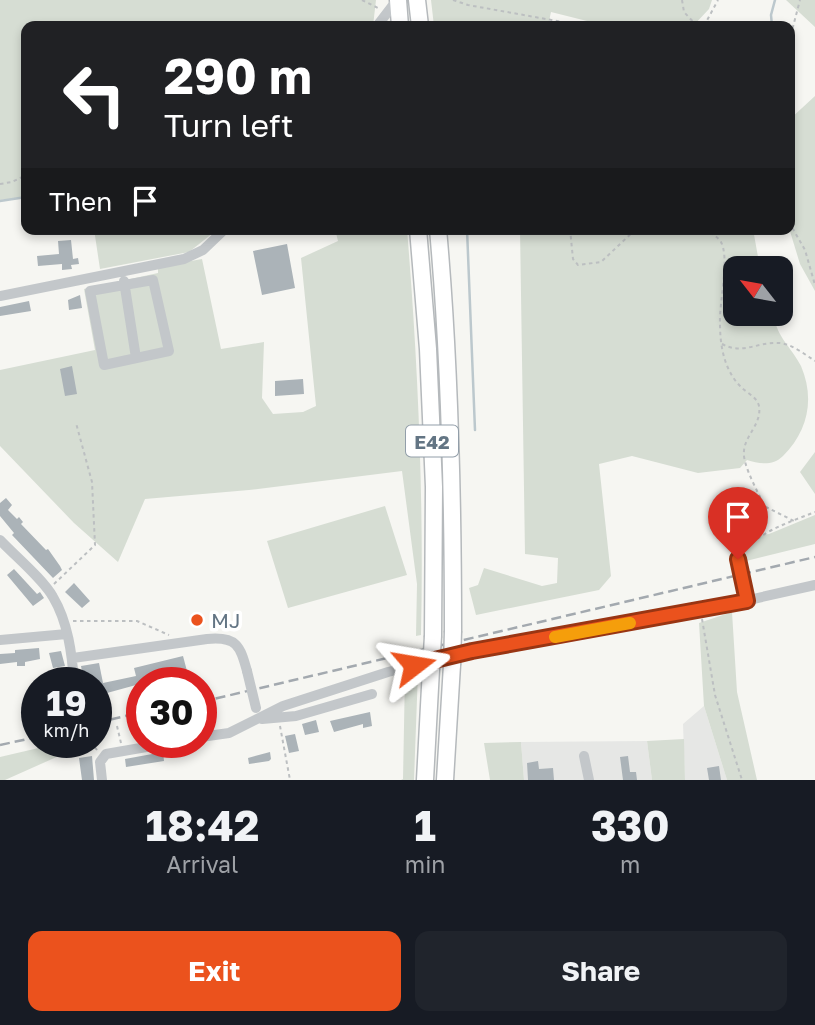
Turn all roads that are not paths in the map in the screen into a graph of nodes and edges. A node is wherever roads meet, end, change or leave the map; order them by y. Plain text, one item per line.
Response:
1 (397, 0) edge
2 (417, 0) edge
3 (381, 21) edge
4 (399, 21) edge
5 (419, 21) edge
6 (219, 235) edge
7 (418, 235) edge
8 (438, 237) edge
9 (122, 271) junction
10 (124, 286) junction
11 (0, 296) edge
12 (136, 358) junction
13 (0, 540) edge
14 (740, 556) road end
15 (815, 585) edge
16 (747, 601) junction
17 (67, 634) junction
18 (0, 640) edge
19 (73, 658) junction
20 (73, 667) edge
21 (372, 694) dead end
22 (258, 713) junction
23 (217, 735) edge
24 (126, 750) edge
25 (584, 756) dead end
26 (102, 780) edge
27 (425, 780) edge
28 (445, 780) edge
29 (589, 780) edge

1 - 3 street
1 - 4 highway
2 - 5 highway
6 - 9 street
7 - 27 highway, E42, bridge
8 - 28 highway, E42, bridge
9 - 10 street
9 - 11 street
10 - 12 street
10 - 12 street
10 - 12 street
13 - 17 street
14 - 16 street, bridge
15 - 16 street
16 - 22 street
17 - 18 street
17 - 19 street
19 - 20 street
19 - 22 street, bridge
21 - 22 street
22 - 23 street
24 - 26 street
25 - 29 street

